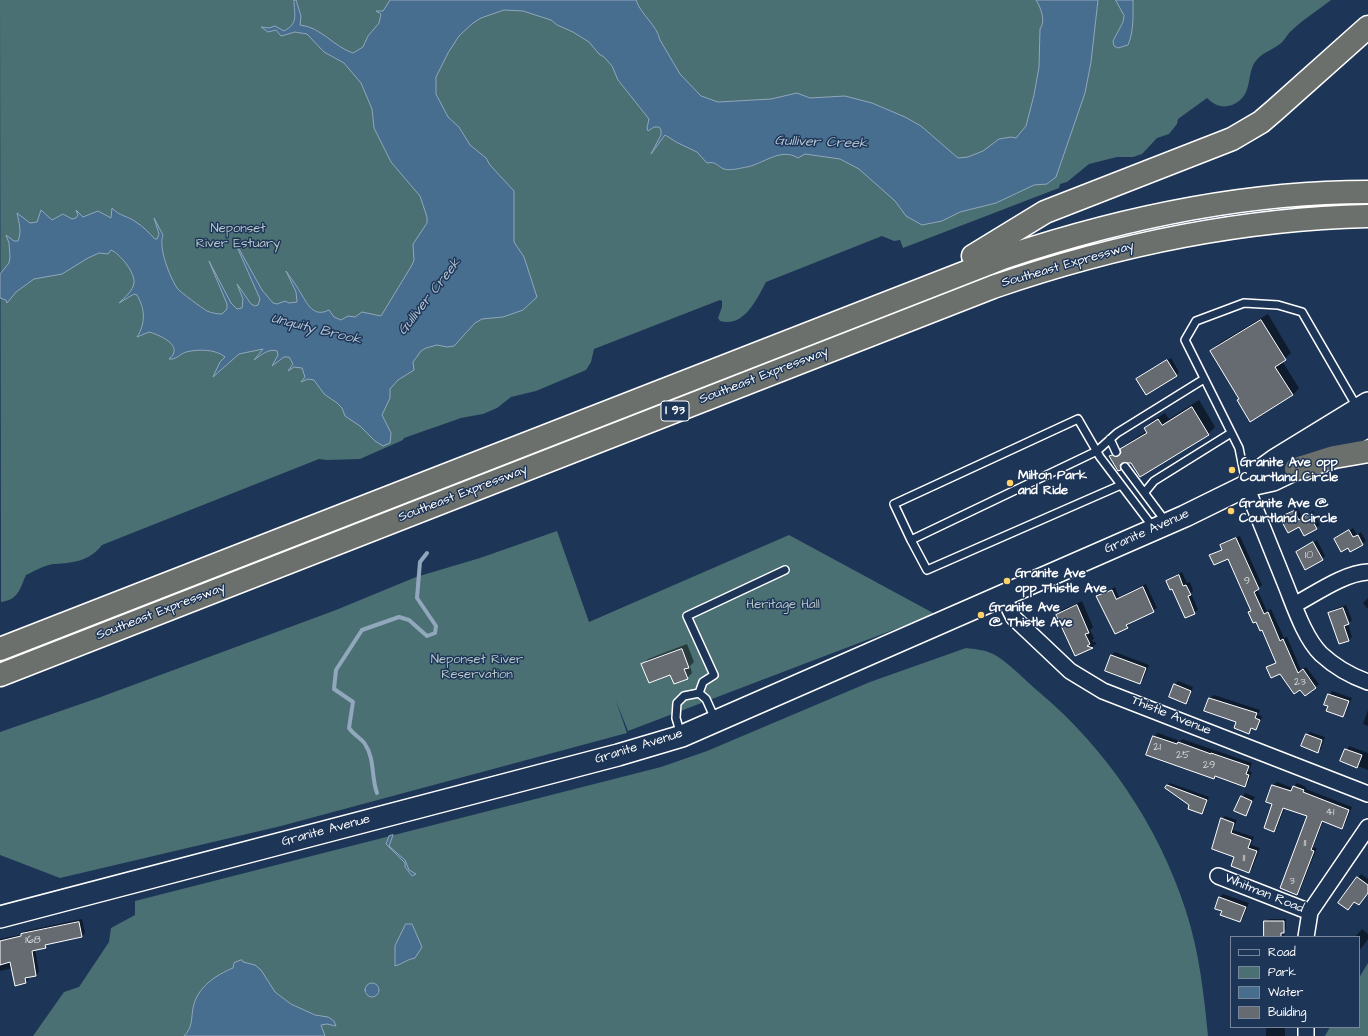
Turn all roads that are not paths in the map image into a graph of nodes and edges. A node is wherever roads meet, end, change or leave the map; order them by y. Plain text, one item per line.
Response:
1 (1368, 27) edge
2 (1368, 181) edge
3 (1368, 192) edge
4 (1368, 206) edge
5 (1368, 216) edge
6 (973, 256) junction
7 (1204, 379) junction
8 (1365, 412) edge
9 (1231, 433) junction
10 (1110, 439) junction
11 (1097, 451) junction
12 (1368, 451) edge
13 (1116, 452) dead end
14 (1125, 467) dead end
15 (1296, 469) junction
16 (1121, 485) junction
17 (1246, 486) junction
18 (1145, 492) junction
19 (1161, 526) junction
20 (911, 540) junction
21 (785, 570) dead end
22 (1368, 572) edge
23 (1003, 596) junction
24 (1294, 605) junction
25 (0, 635) edge
26 (0, 649) edge
27 (0, 664) edge
28 (0, 675) edge
29 (1368, 682) edge
30 (699, 693) junction
31 (716, 721) junction
32 (682, 736) junction
33 (1368, 794) edge
34 (1368, 827) edge
35 (1218, 876) dead end
36 (1310, 912) junction
37 (0, 917) edge
38 (1306, 936) edge

1 - 6 highway
2 - 6 highway
3 - 26 highway, I 93
4 - 27 highway, I 93
5 - 28 highway, Southeast Expressway / I 93
6 - 25 highway
7 - 8 lane
7 - 9 lane
7 - 10 lane
8 - 15 main road, Granite Avenue
8 - 17 main road, Granite Avenue
9 - 17 lane
9 - 18 lane
10 - 11 lane
10 - 13 lane
11 - 16 lane
11 - 20 lane
11 - 20 lane
12 - 15 highway
14 - 18 lane
15 - 17 main road, Granite Avenue
16 - 19 lane
16 - 20 lane
17 - 19 main road, Granite Avenue
17 - 24 street
18 - 19 lane
19 - 23 main road, Granite Avenue
21 - 30 lane
22 - 24 street
23 - 31 main road, Granite Avenue
23 - 33 street, Thistle Avenue
24 - 29 street
30 - 31 lane
30 - 32 lane
31 - 32 main road, Granite Avenue
32 - 37 main road, Granite Avenue
34 - 36 street
35 - 36 street, Whitman Road
36 - 38 street

